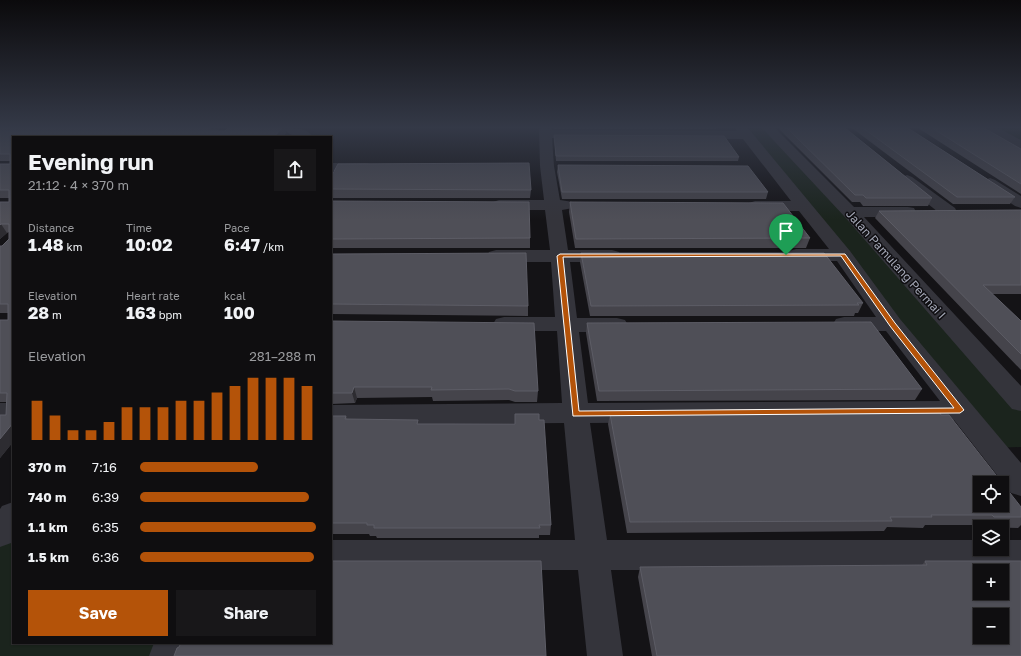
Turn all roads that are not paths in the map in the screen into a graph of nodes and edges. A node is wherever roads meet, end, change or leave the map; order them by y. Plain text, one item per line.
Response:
1 (547, 159) edge
2 (760, 159) edge
3 (798, 159) edge
4 (332, 167) edge
5 (377, 167) edge
6 (896, 171) edge
7 (977, 174) edge
8 (1021, 203) edge
9 (482, 205) edge
10 (553, 205) junction
11 (584, 205) edge
12 (741, 206) edge
13 (804, 206) junction
14 (850, 212) junction
15 (780, 255) edge
16 (843, 255) junction
17 (481, 256) edge
18 (560, 256) junction
19 (630, 256) edge
20 (481, 324) edge
21 (821, 324) edge
22 (892, 324) junction
23 (567, 325) junction
24 (638, 325) edge
25 (1021, 402) edge
26 (960, 410) junction
27 (0, 413) edge
28 (12, 413) edge
29 (576, 414) junction
30 (332, 415) edge
31 (1021, 484) edge
32 (12, 517) edge
33 (0, 533) edge
34 (332, 555) edge
35 (593, 555) junction
36 (1021, 555) edge
37 (173, 644) edge
38 (167, 656) edge
39 (605, 656) edge

1 - 10 street
2 - 13 street
3 - 14 street, Jalan Pamulang Permai I
4 - 5 street
6 - 14 street
7 - 8 street
9 - 10 street
10 - 11 street
10 - 18 street
12 - 13 street
13 - 16 street
14 - 25 street, Jalan Pamulang Permai I
15 - 16 street
16 - 22 street
17 - 18 street
18 - 19 street
18 - 23 street
20 - 23 street
21 - 22 street
22 - 26 street
23 - 24 street
23 - 29 street
26 - 29 street
26 - 31 street
27 - 28 street
29 - 30 street
29 - 35 street
32 - 33 street
34 - 35 street
35 - 36 street
35 - 39 street
37 - 38 street

